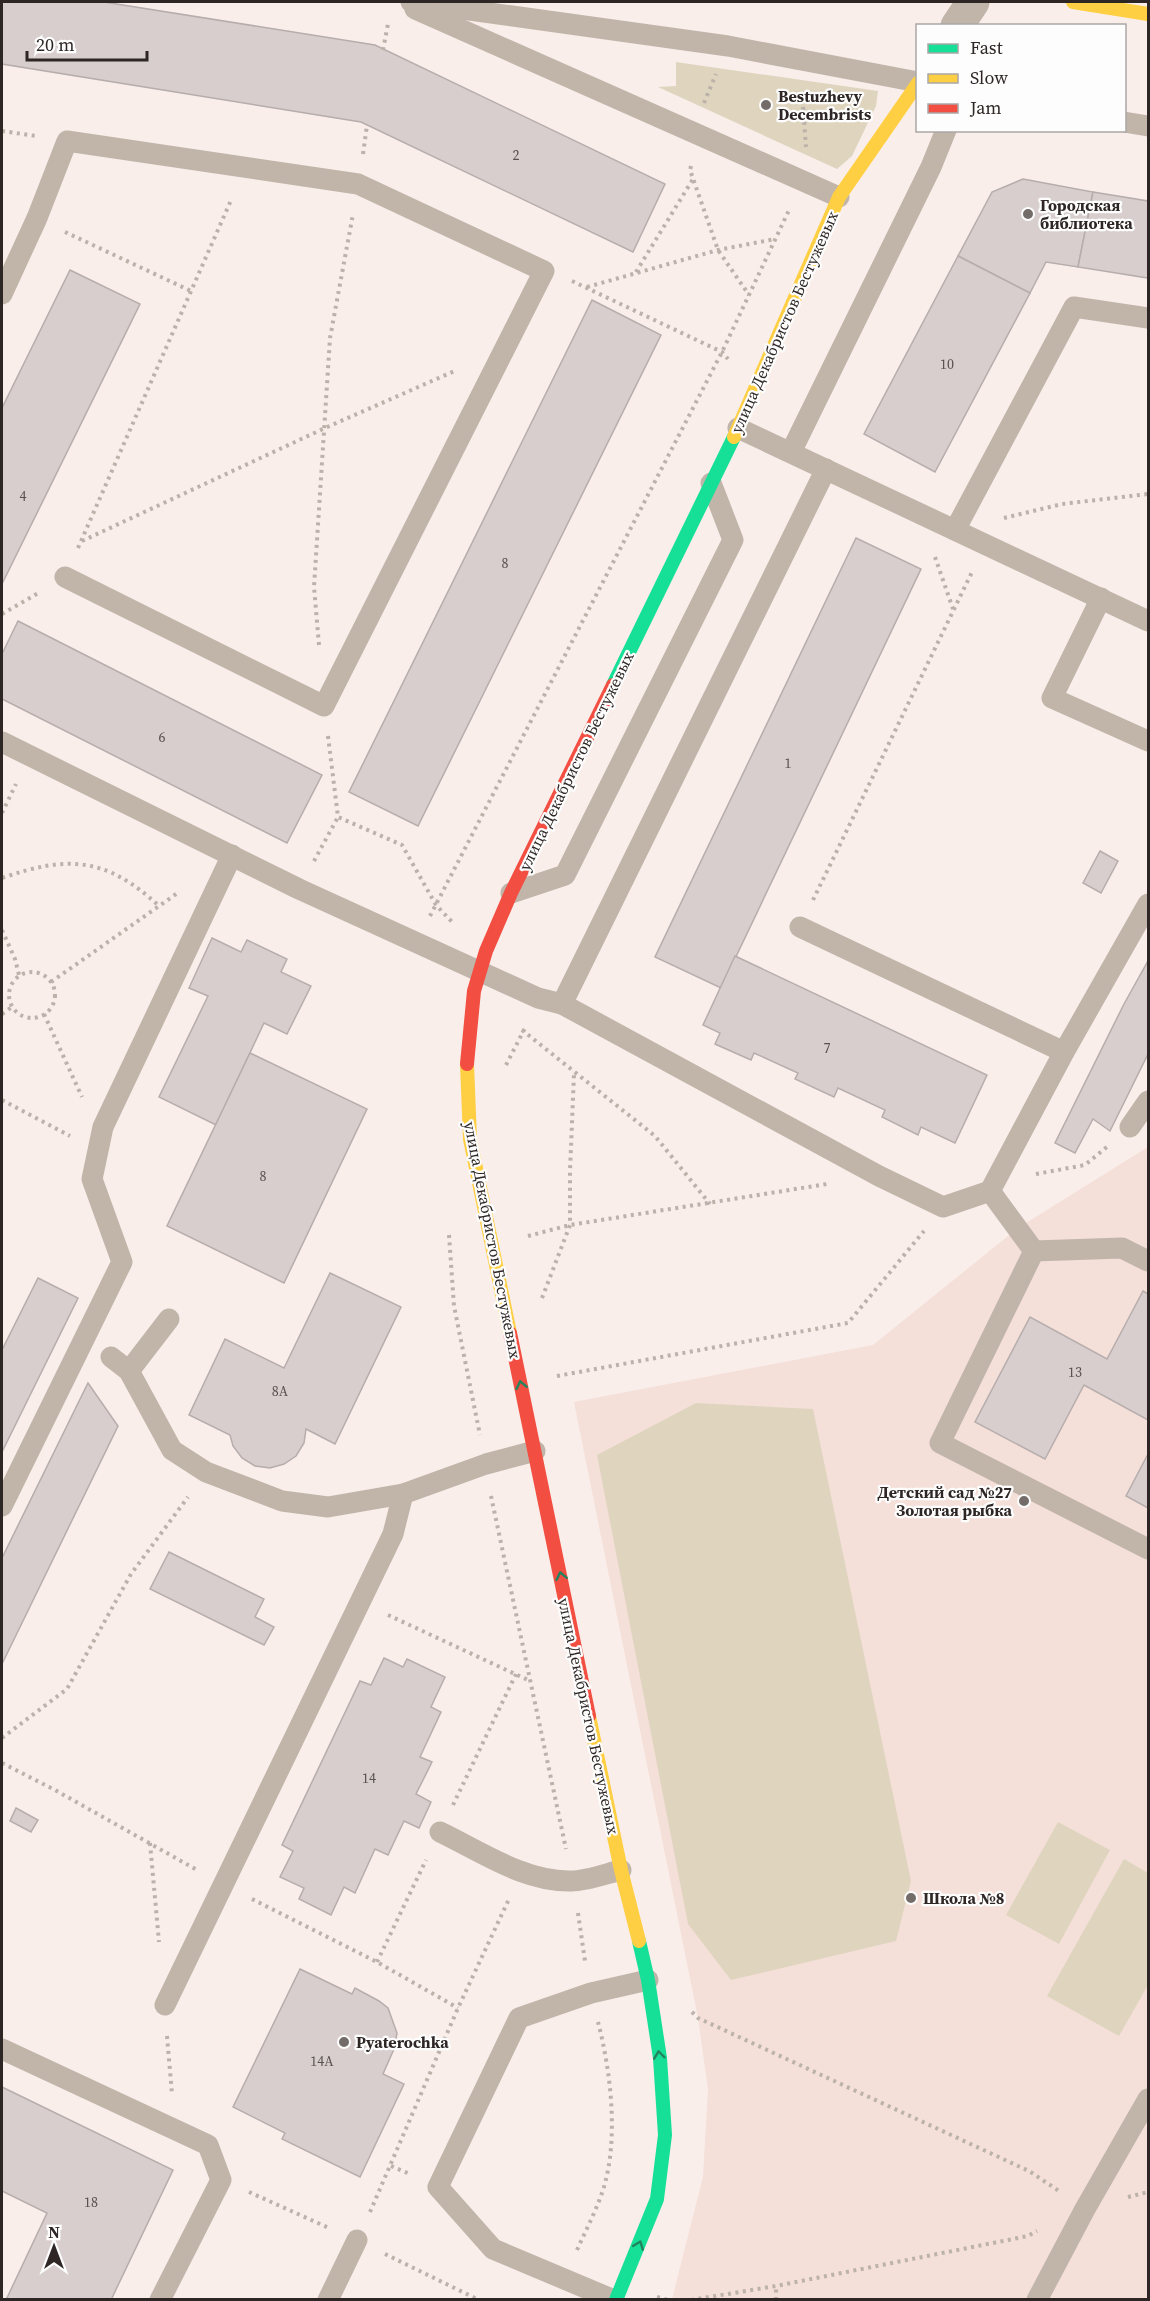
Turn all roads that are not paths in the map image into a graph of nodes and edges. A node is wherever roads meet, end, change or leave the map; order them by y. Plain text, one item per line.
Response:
1 (398, 2) edge
2 (411, 2) edge
3 (973, 2) edge
4 (1073, 2) edge
5 (1149, 14) edge
6 (958, 24) edge
7 (916, 82) edge
8 (916, 85) edge
9 (1126, 122) edge
10 (1149, 126) edge
11 (945, 132) edge
12 (836, 205) junction
13 (2, 294) edge
14 (1149, 318) edge
15 (738, 428) junction
16 (791, 452) junction
17 (826, 469) junction
18 (711, 483) junction
19 (955, 530) junction
20 (65, 577) road end
21 (1101, 598) junction
22 (1149, 621) edge
23 (1149, 741) edge
24 (2, 742) edge
25 (232, 855) junction
26 (511, 893) junction
27 (1149, 904) edge
28 (800, 927) road end
29 (479, 970) junction
30 (562, 1004) junction
31 (1064, 1052) junction
32 (1149, 1101) edge
33 (1130, 1127) road end
34 (993, 1186) junction
35 (1035, 1251) junction
36 (1149, 1262) edge
37 (169, 1319) dead end
38 (111, 1357) dead end
39 (129, 1371) junction
40 (535, 1451) junction
41 (403, 1494) junction
42 (2, 1506) edge
43 (1149, 1549) edge
44 (440, 1832) dead end
45 (621, 1870) junction
46 (648, 1980) junction
47 (165, 2005) dead end
48 (2, 2049) edge
49 (1149, 2099) edge
50 (357, 2240) road end
51 (160, 2300) edge
52 (328, 2300) edge
53 (615, 2300) edge
54 (1037, 2300) edge

1 - 12 lane
2 - 7 lane
3 - 6 street
4 - 5 street
8 - 12 street, улица Декабристов Бестужевых
9 - 10 lane
11 - 16 lane
12 - 15 street, улица Декабристов Бестужевых
13 - 20 lane
14 - 19 lane
15 - 16 lane
15 - 18 street, улица Декабристов Бестужевых
16 - 17 lane
17 - 19 lane
17 - 30 lane
18 - 26 street, улица Декабристов Бестужевых
18 - 26 lane
19 - 21 lane
21 - 22 lane
21 - 23 lane
24 - 25 lane
25 - 29 lane
25 - 42 lane
26 - 29 street, улица Декабристов Бестужевых
27 - 31 lane
28 - 31 lane
29 - 30 lane
40 -> 29 street, улица Декабристов Бестужевых
30 - 34 lane
31 - 34 lane
32 - 33 lane
34 - 35 lane
35 - 36 lane
35 - 43 lane
37 - 39 lane
38 - 39 lane
39 - 41 lane
40 - 41 lane
45 -> 40 street, улица Декабристов Бестужевых
41 - 47 lane
44 - 45 lane
45 - 46 street, улица Декабристов Бестужевых
53 -> 46 street, улица Декабристов Бестужевых
46 - 53 lane
48 - 51 lane
49 - 54 lane
50 - 52 lane

